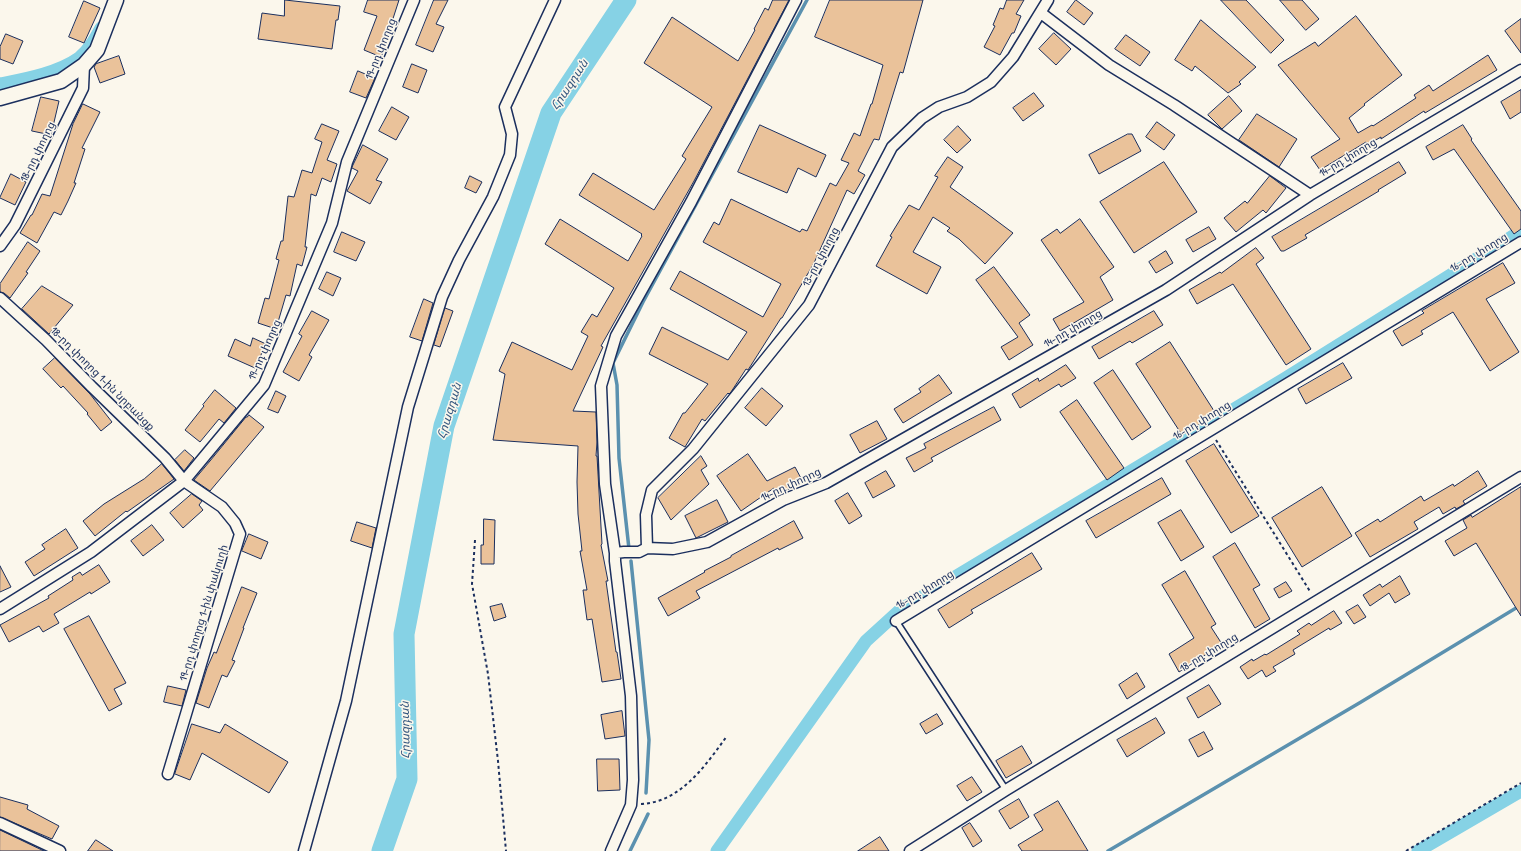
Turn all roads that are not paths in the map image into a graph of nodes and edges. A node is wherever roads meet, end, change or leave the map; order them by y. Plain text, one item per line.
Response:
1 (116, 0) edge
2 (414, 0) edge
3 (555, 0) edge
4 (796, 0) edge
5 (1048, 0) edge
6 (1041, 13) junction
7 (84, 65) junction
8 (1521, 70) edge
9 (0, 98) edge
10 (1310, 195) junction
11 (1521, 242) edge
12 (0, 246) edge
13 (0, 298) edge
14 (1521, 477) edge
15 (184, 481) junction
16 (647, 548) junction
17 (615, 553) junction
18 (0, 609) edge
19 (896, 621) joint
20 (168, 774) dead end
21 (1006, 790) junction
22 (0, 823) edge
23 (57, 850) edge
24 (304, 851) edge
25 (611, 851) edge
26 (910, 851) edge

1 - 7 main road
2 - 15 street, 19-րդ փողոց
3 - 24 street
4 - 17 street
5 - 6 street, 13-րդ փողոց
6 - 10 street
6 - 16 street, 13-րդ փողոց
7 - 9 main road
7 - 12 street, 18-րդ փողոց
8 - 10 street, 14-րդ փողոց
10 - 16 street, 14-րդ փողոց
11 - 19 street, 16-րդ փողոց
13 - 15 street, 18-րդ փողոց 1-ին նրբանցք
14 - 21 street, 18-րդ փողոց
15 - 18 street, 19-րդ փողոց
15 - 20 street, 19-րդ փողոց 1-ին փակուղի
16 - 17 street, 14-րդ փողոց
17 - 25 street
19 - 21 lane
21 - 26 street, 18-րդ փողոց
22 - 23 street

